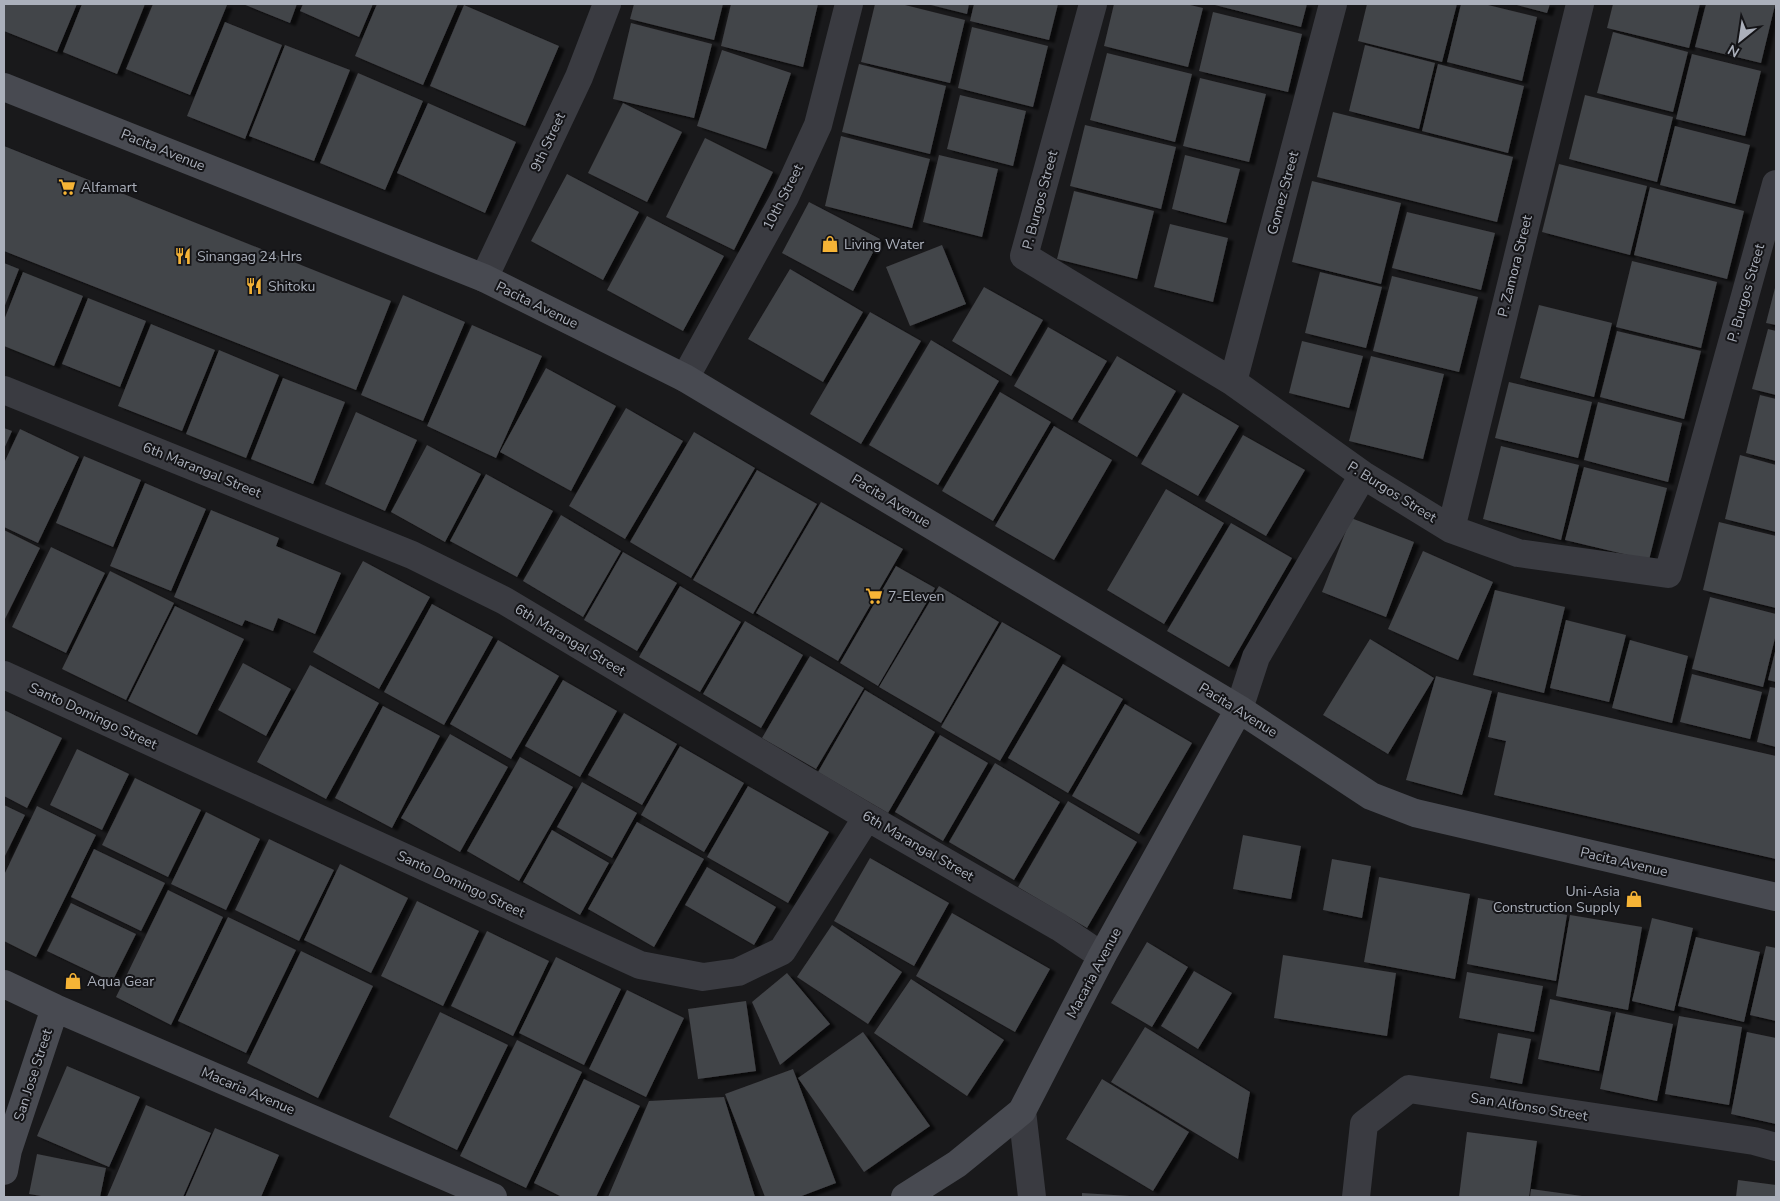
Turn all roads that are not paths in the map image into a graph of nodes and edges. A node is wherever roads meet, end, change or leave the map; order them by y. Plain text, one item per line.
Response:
1 (849, 4) edge
2 (1093, 4) edge
3 (1333, 4) edge
4 (1580, 4) edge
5 (603, 5) edge
6 (4, 87) edge
7 (1776, 184) edge
8 (484, 278) junction
9 (686, 378) junction
10 (1233, 382) junction
11 (4, 390) edge
12 (1363, 475) junction
13 (1451, 529) junction
14 (4, 675) edge
15 (1238, 709) junction
16 (867, 817) junction
17 (1776, 897) edge
18 (1102, 956) junction
19 (4, 984) edge
20 (55, 1008) junction
21 (1022, 1111) junction
22 (1776, 1148) edge
23 (4, 1171) edge
24 (493, 1197) edge
25 (904, 1197) edge
26 (1032, 1197) edge
27 (1356, 1197) edge

1 - 9 street, 10th Street
2 - 10 street, P. Burgos Street
3 - 10 street, Gomez Street
4 - 13 street, P. Zamora Street
5 - 8 street, 9th Street
6 - 8 main road, Pacita Avenue
7 - 13 street, P. Burgos Street
8 - 9 main road, Pacita Avenue
9 - 15 main road, Pacita Avenue
10 - 12 street, P. Burgos Street
11 - 16 street, 6th Marangal Street
12 - 13 street, P. Burgos Street
12 - 15 street
14 - 16 street, Santo Domingo Street
15 - 17 main road, Pacita Avenue
15 - 18 main road, Macaria Avenue
16 - 18 street, 6th Marangal Street
18 - 21 main road, Macaria Avenue
19 - 20 main road, Macaria Avenue
20 - 23 main road, San Jose Street
20 - 24 main road, Macaria Avenue
21 - 25 main road, Macaria Avenue
21 - 26 street
22 - 27 street, San Alfonso Street

